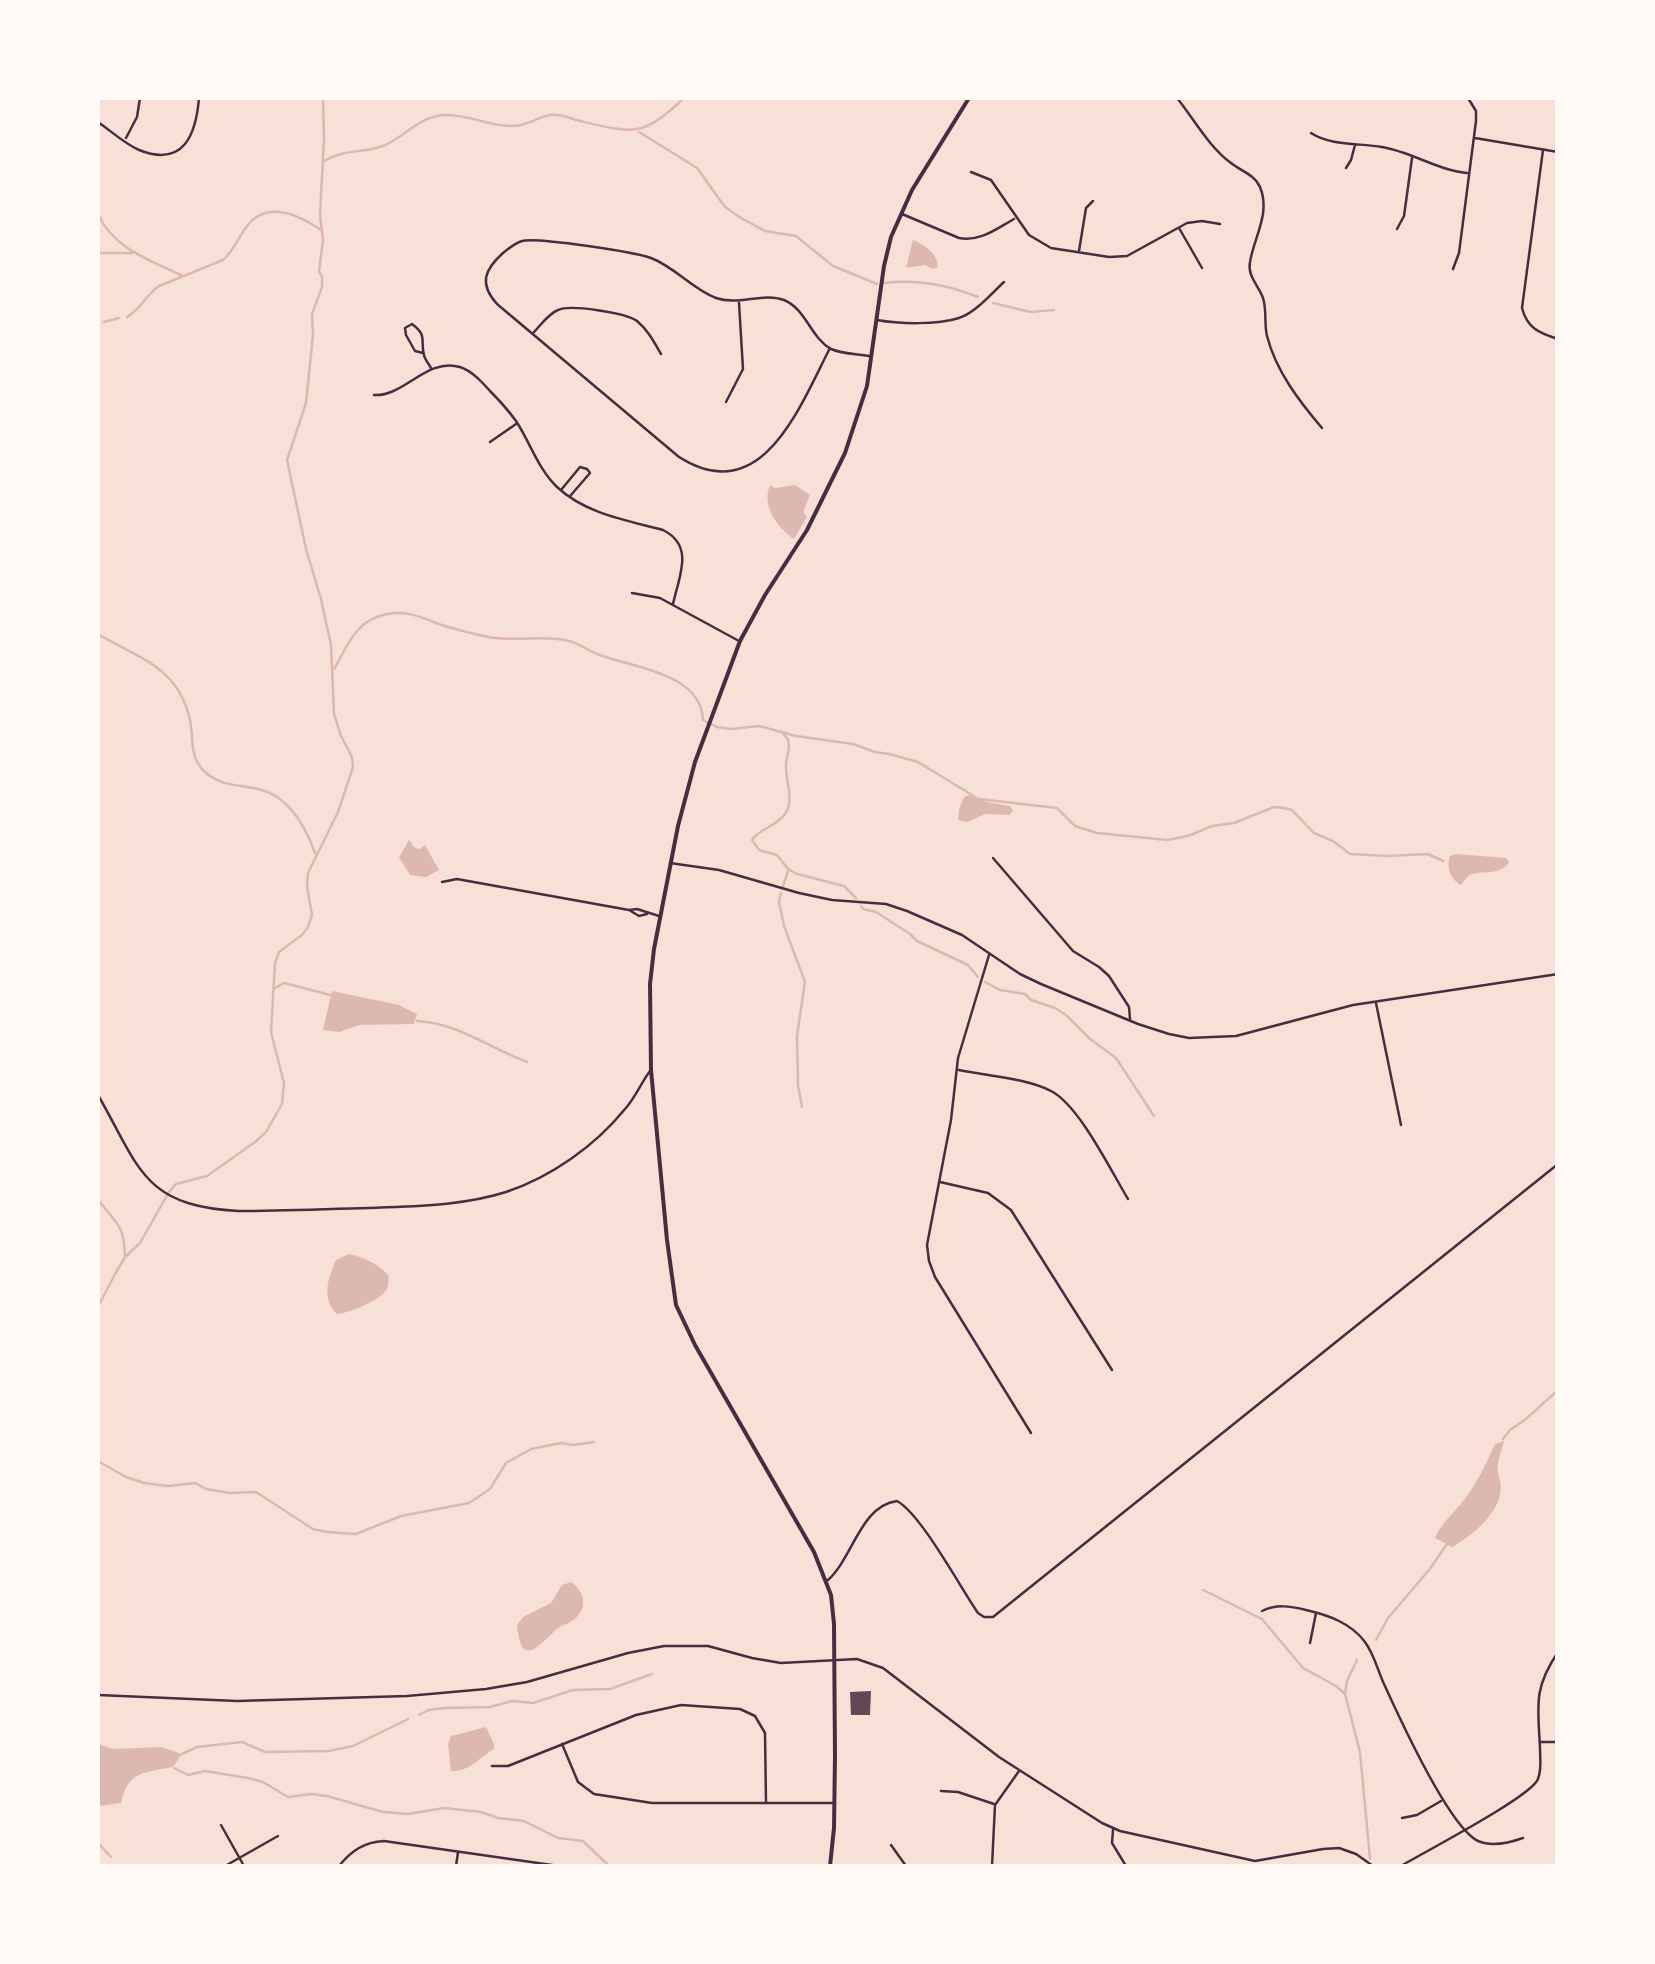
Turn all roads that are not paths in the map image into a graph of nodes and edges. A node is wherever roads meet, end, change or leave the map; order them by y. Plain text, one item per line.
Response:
1 (140, 98) edge
2 (200, 98) edge
3 (969, 98) edge
4 (1177, 98) edge
5 (1468, 98) edge
6 (98, 122) edge
7 (1311, 133) dead end
8 (1474, 138) junction
9 (125, 141) junction
10 (1355, 144) junction
11 (1542, 150) junction
12 (1558, 152) edge
13 (1412, 156) junction
14 (1346, 168) dead end
15 (971, 172) dead end
16 (1469, 174) junction
17 (1093, 202) dead end
18 (900, 213) junction
19 (1016, 218) junction
20 (1220, 224) dead end
21 (1179, 226) junction
22 (1397, 229) dead end
23 (1079, 252) junction
24 (1202, 268) dead end
25 (1453, 269) dead end
26 (1004, 282) dead end
27 (738, 301) junction
28 (876, 320) junction
29 (533, 333) junction
30 (1558, 339) edge
31 (830, 348) junction
32 (423, 353) junction
33 (661, 354) dead end
34 (870, 356) junction
35 (432, 369) junction
36 (374, 396) dead end
37 (726, 402) dead end
38 (518, 424) junction
39 (1322, 428) dead end
40 (490, 442) dead end
41 (561, 490) junction
42 (570, 496) junction
43 (632, 593) dead end
44 (674, 604) junction
45 (740, 642) junction
46 (993, 858) dead end
47 (670, 864) junction
48 (442, 882) dead end
49 (660, 916) junction
50 (990, 954) junction
51 (1558, 974) edge
52 (1376, 1001) junction
53 (1130, 1021) junction
54 (956, 1069) junction
55 (651, 1070) junction
56 (98, 1095) edge
57 (1401, 1125) dead end
58 (1558, 1164) edge
59 (940, 1182) junction
60 (1128, 1199) dead end
61 (1112, 1370) dead end
62 (1031, 1434) dead end
63 (827, 1581) junction
64 (1262, 1612) dead end
65 (1316, 1612) junction
66 (1310, 1642) dead end
67 (1558, 1652) edge
68 (834, 1658) junction
69 (98, 1695) edge
70 (1540, 1742) junction
71 (1558, 1742) edge
72 (562, 1744) junction
73 (492, 1766) dead end
74 (1019, 1771) junction
75 (940, 1791) dead end
76 (1443, 1800) junction
77 (766, 1803) junction
78 (835, 1803) junction
79 (995, 1805) junction
80 (1402, 1818) dead end
81 (221, 1826) dead end
82 (1113, 1828) junction
83 (1464, 1830) junction
84 (278, 1836) dead end
85 (1522, 1838) dead end
86 (891, 1844) dead end
87 (458, 1850) junction
88 (240, 1857) junction
89 (512, 1858) junction
90 (225, 1866) edge
91 (244, 1866) edge
92 (339, 1866) edge
93 (456, 1866) edge
94 (511, 1866) edge
95 (559, 1866) edge
96 (830, 1866) edge
97 (906, 1866) edge
98 (992, 1866) edge
99 (1126, 1866) edge
100 (1373, 1866) edge
101 (1401, 1866) edge

1 - 9 street
2 - 9 street
3 - 18 street
4 - 39 street
5 - 8 street
6 - 9 street
7 - 10 street
8 - 11 street
8 - 16 street
10 - 13 street
10 - 14 street
11 - 12 street
11 - 30 street
13 - 16 street
13 - 22 street
15 - 19 street
16 - 25 street
17 - 23 street
18 - 19 street
18 - 28 street
19 - 23 street
20 - 21 street
21 - 23 street
21 - 24 street
26 - 28 street
27 - 29 street
27 - 31 street
27 - 37 street
28 - 34 street
29 - 31 street
29 - 33 street
31 - 34 street
32 - 32 street
32 - 35 street
34 - 45 street
35 - 36 street
35 - 38 street
38 - 40 street
38 - 41 street
41 - 42 street
41 - 42 street
42 - 44 street
43 - 44 street
44 - 45 street
45 - 47 street
46 - 53 street
47 - 49 street
47 - 50 street
48 - 49 street
49 - 55 street
50 - 53 street
50 - 54 street
51 - 52 street
52 - 53 street
52 - 57 street
54 - 59 street
54 - 60 street
55 - 56 street
55 - 63 street
58 - 63 street
59 - 61 street
59 - 62 street
63 - 68 street
64 - 65 street
65 - 66 street
65 - 76 street
67 - 70 street
68 - 69 street
68 - 74 street
68 - 78 street
70 - 71 street
70 - 83 street
72 - 73 street
72 - 77 street
72 - 77 street
74 - 79 street
74 - 82 street
75 - 79 street
76 - 80 street
76 - 83 street
77 - 78 street
78 - 96 street
79 - 98 street
81 - 88 street
82 - 99 street
82 - 100 street
83 - 85 street
83 - 101 street
84 - 88 street
86 - 97 street
87 - 89 street
87 - 92 street
87 - 93 street
88 - 90 street
88 - 91 street
89 - 94 street
89 - 95 street

